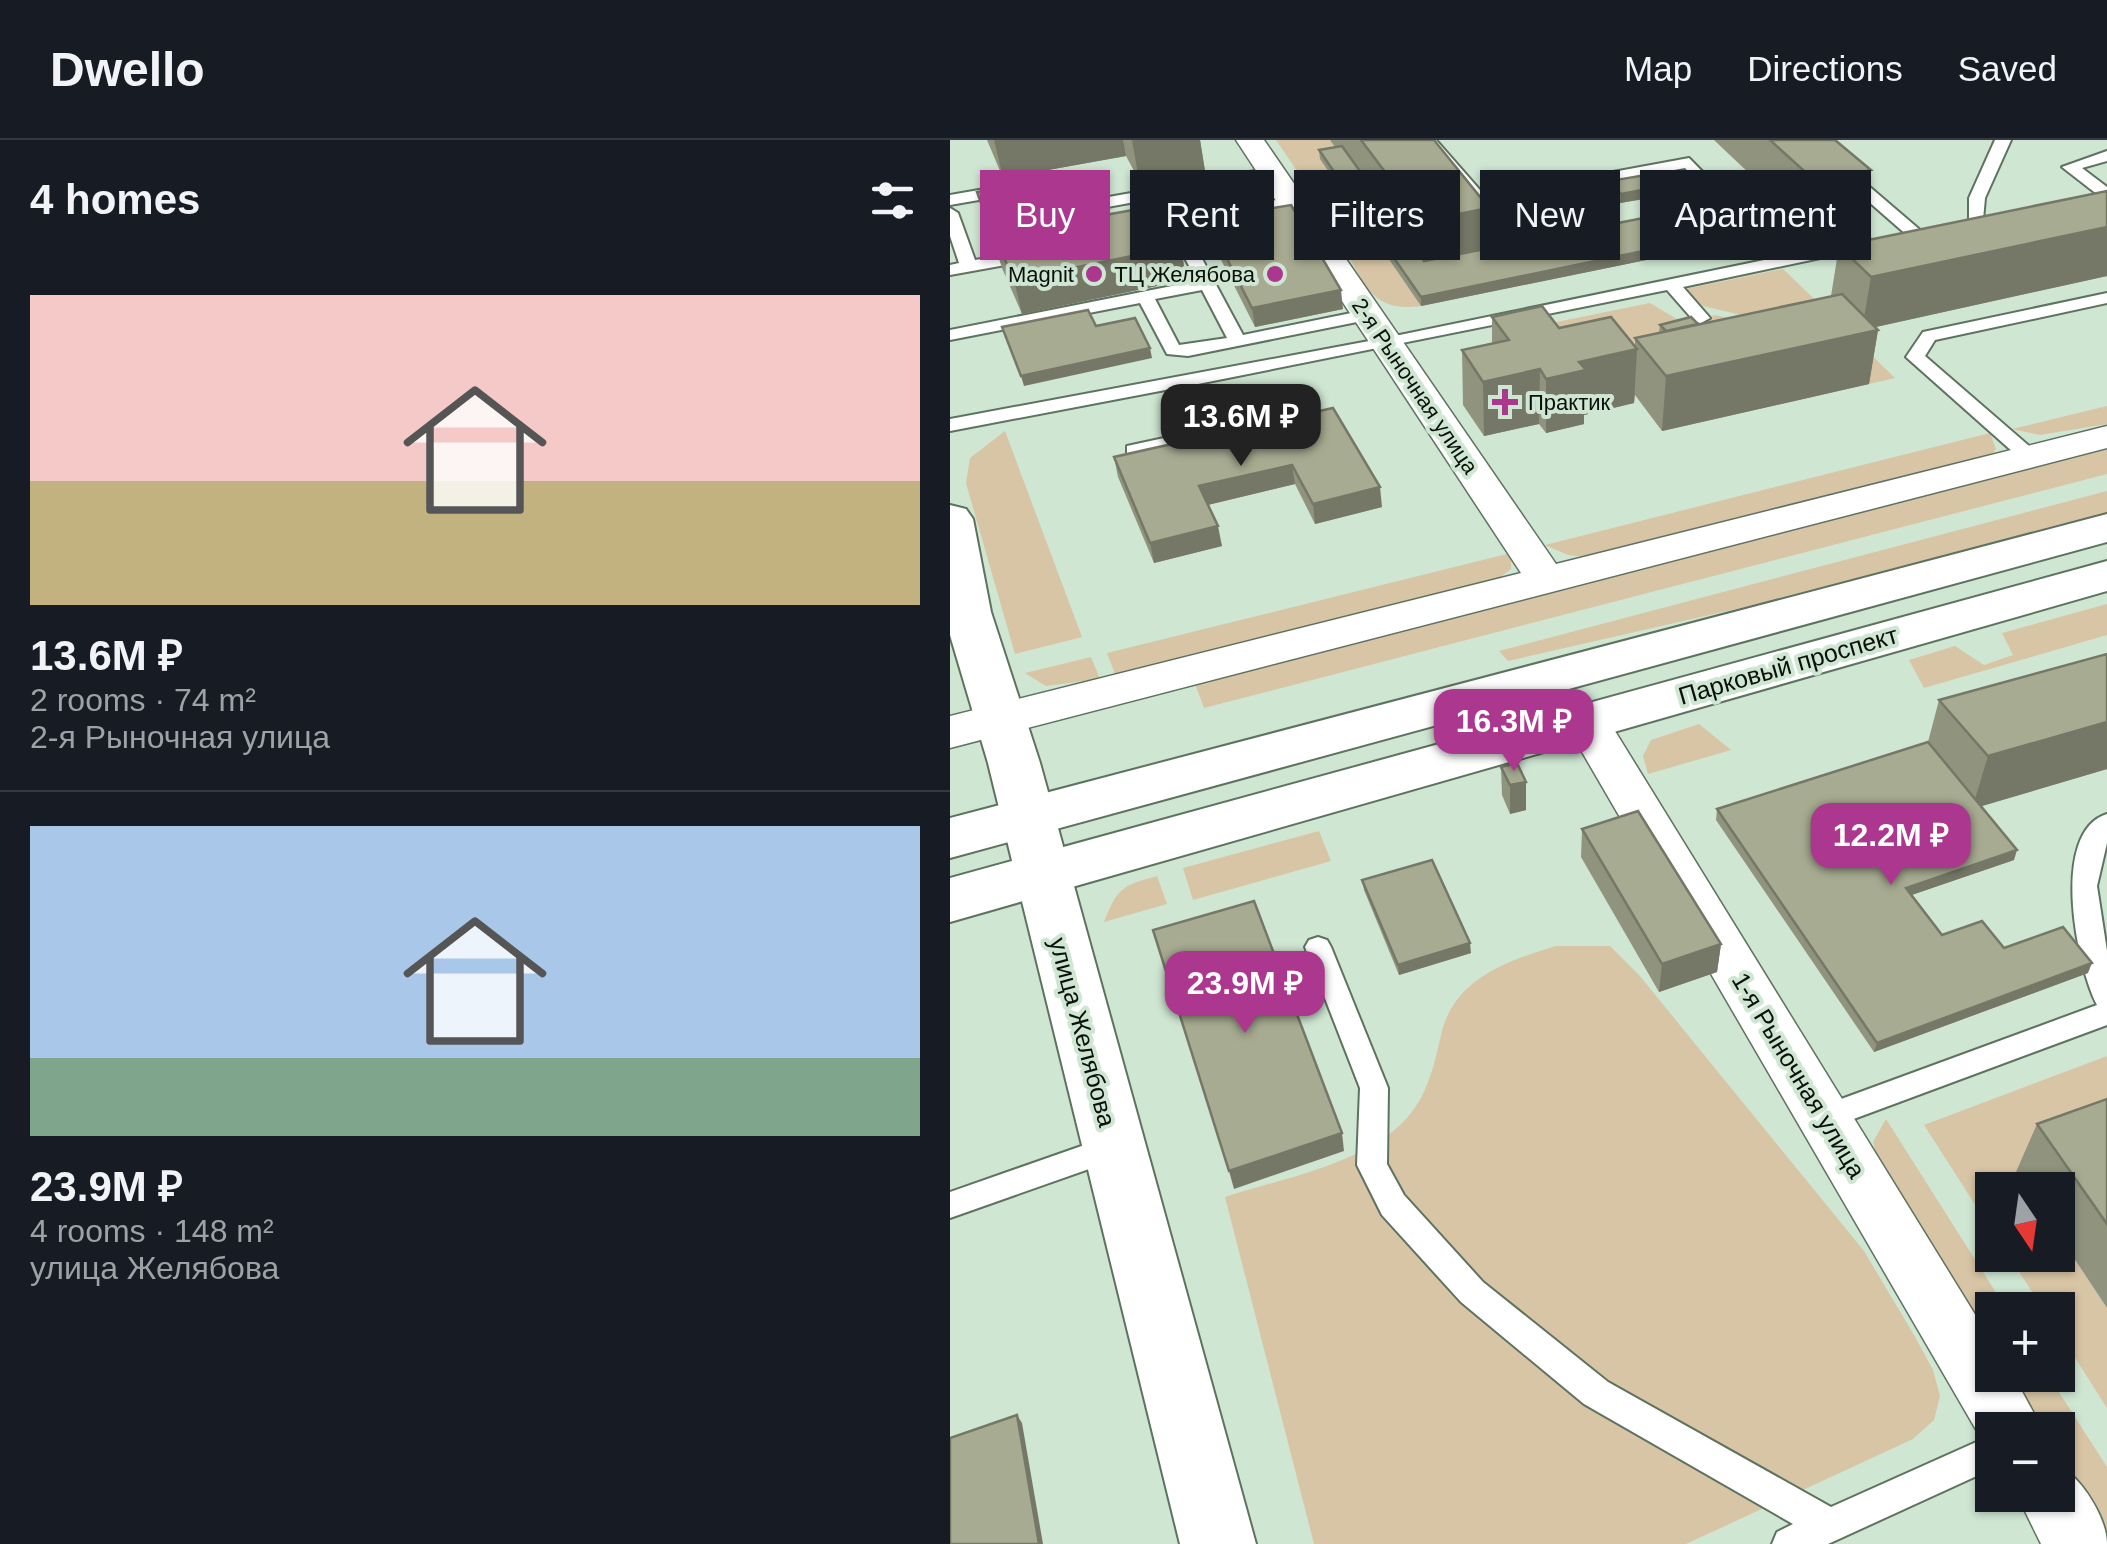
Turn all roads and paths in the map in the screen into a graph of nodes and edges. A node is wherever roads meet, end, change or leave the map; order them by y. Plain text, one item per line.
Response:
1 (1250, 140) edge
2 (1428, 140) edge
3 (1806, 140) edge
4 (2003, 140) edge
5 (2107, 156) edge
6 (1282, 188) junction
7 (2099, 193) edge
8 (950, 200) edge
9 (950, 212) edge
10 (1976, 220) edge
11 (1005, 260) edge
12 (1782, 262) junction
13 (968, 267) junction
14 (950, 270) edge
15 (1207, 284) junction
16 (1671, 284) junction
17 (1145, 296) junction
18 (2107, 298) edge
19 (1701, 318) dead end
20 (1375, 329) junction
21 (950, 335) edge
22 (1238, 341) junction
23 (1186, 380) junction
24 (1298, 414) edge
25 (950, 425) edge
26 (1212, 433) junction
27 (2107, 437) edge
28 (1134, 450) edge
29 (2029, 456) junction
30 (950, 520) edge
31 (2107, 528) edge
32 (2107, 576) edge
33 (1547, 581) junction
34 (959, 614) edge
35 (1002, 721) junction
36 (1586, 721) junction
37 (950, 732) edge
38 (2107, 823) edge
39 (950, 838) edge
40 (1035, 846) junction
41 (950, 900) edge
42 (1318, 948) dead end
43 (2107, 998) edge
44 (2107, 1014) edge
45 (1824, 1118) junction
46 (1114, 1148) junction
47 (950, 1205) edge
48 (1999, 1412) edge
49 (1975, 1460) edge
50 (2059, 1512) edge
51 (1830, 1526) junction
52 (1218, 1544) edge
53 (1789, 1544) edge
54 (2078, 1544) edge

1 - 6 street, 2-я Рыночная улица
2 - 12 lane
3 - 12 lane
4 - 10 lane
5 - 7 lane
6 - 8 lane
6 - 15 lane
6 - 20 street, 2-я Рыночная улица
9 - 13 lane
11 - 13 lane
12 - 16 lane
13 - 14 lane
15 - 17 lane
15 - 22 lane
16 - 19 lane
16 - 20 lane
17 - 21 lane
17 - 22 lane
18 - 29 lane
20 - 22 lane
20 - 23 lane
20 - 33 street, 2-я Рыночная улица
23 - 25 lane
23 - 26 lane
24 - 26 lane
26 - 28 lane
27 - 29 street
29 - 33 street
30 - 34 main road, улица Желябова
31 - 40 main road, Парковый проспект
32 - 36 main road, Парковый проспект
33 - 35 street
34 - 35 main road, улица Желябова
35 - 37 street
35 - 40 main road, улица Желябова
36 - 40 main road, Парковый проспект
36 - 45 street, 1-я Рыночная улица
38 - 43 lane
39 - 40 main road, Парковый проспект
40 - 41 main road, Парковый проспект
40 - 46 main road, улица Желябова
42 - 51 lane
44 - 45 lane
45 - 48 street, 1-я Рыночная улица
46 - 47 lane
46 - 52 main road, улица Желябова
49 - 51 lane
50 - 54 street
51 - 53 lane

